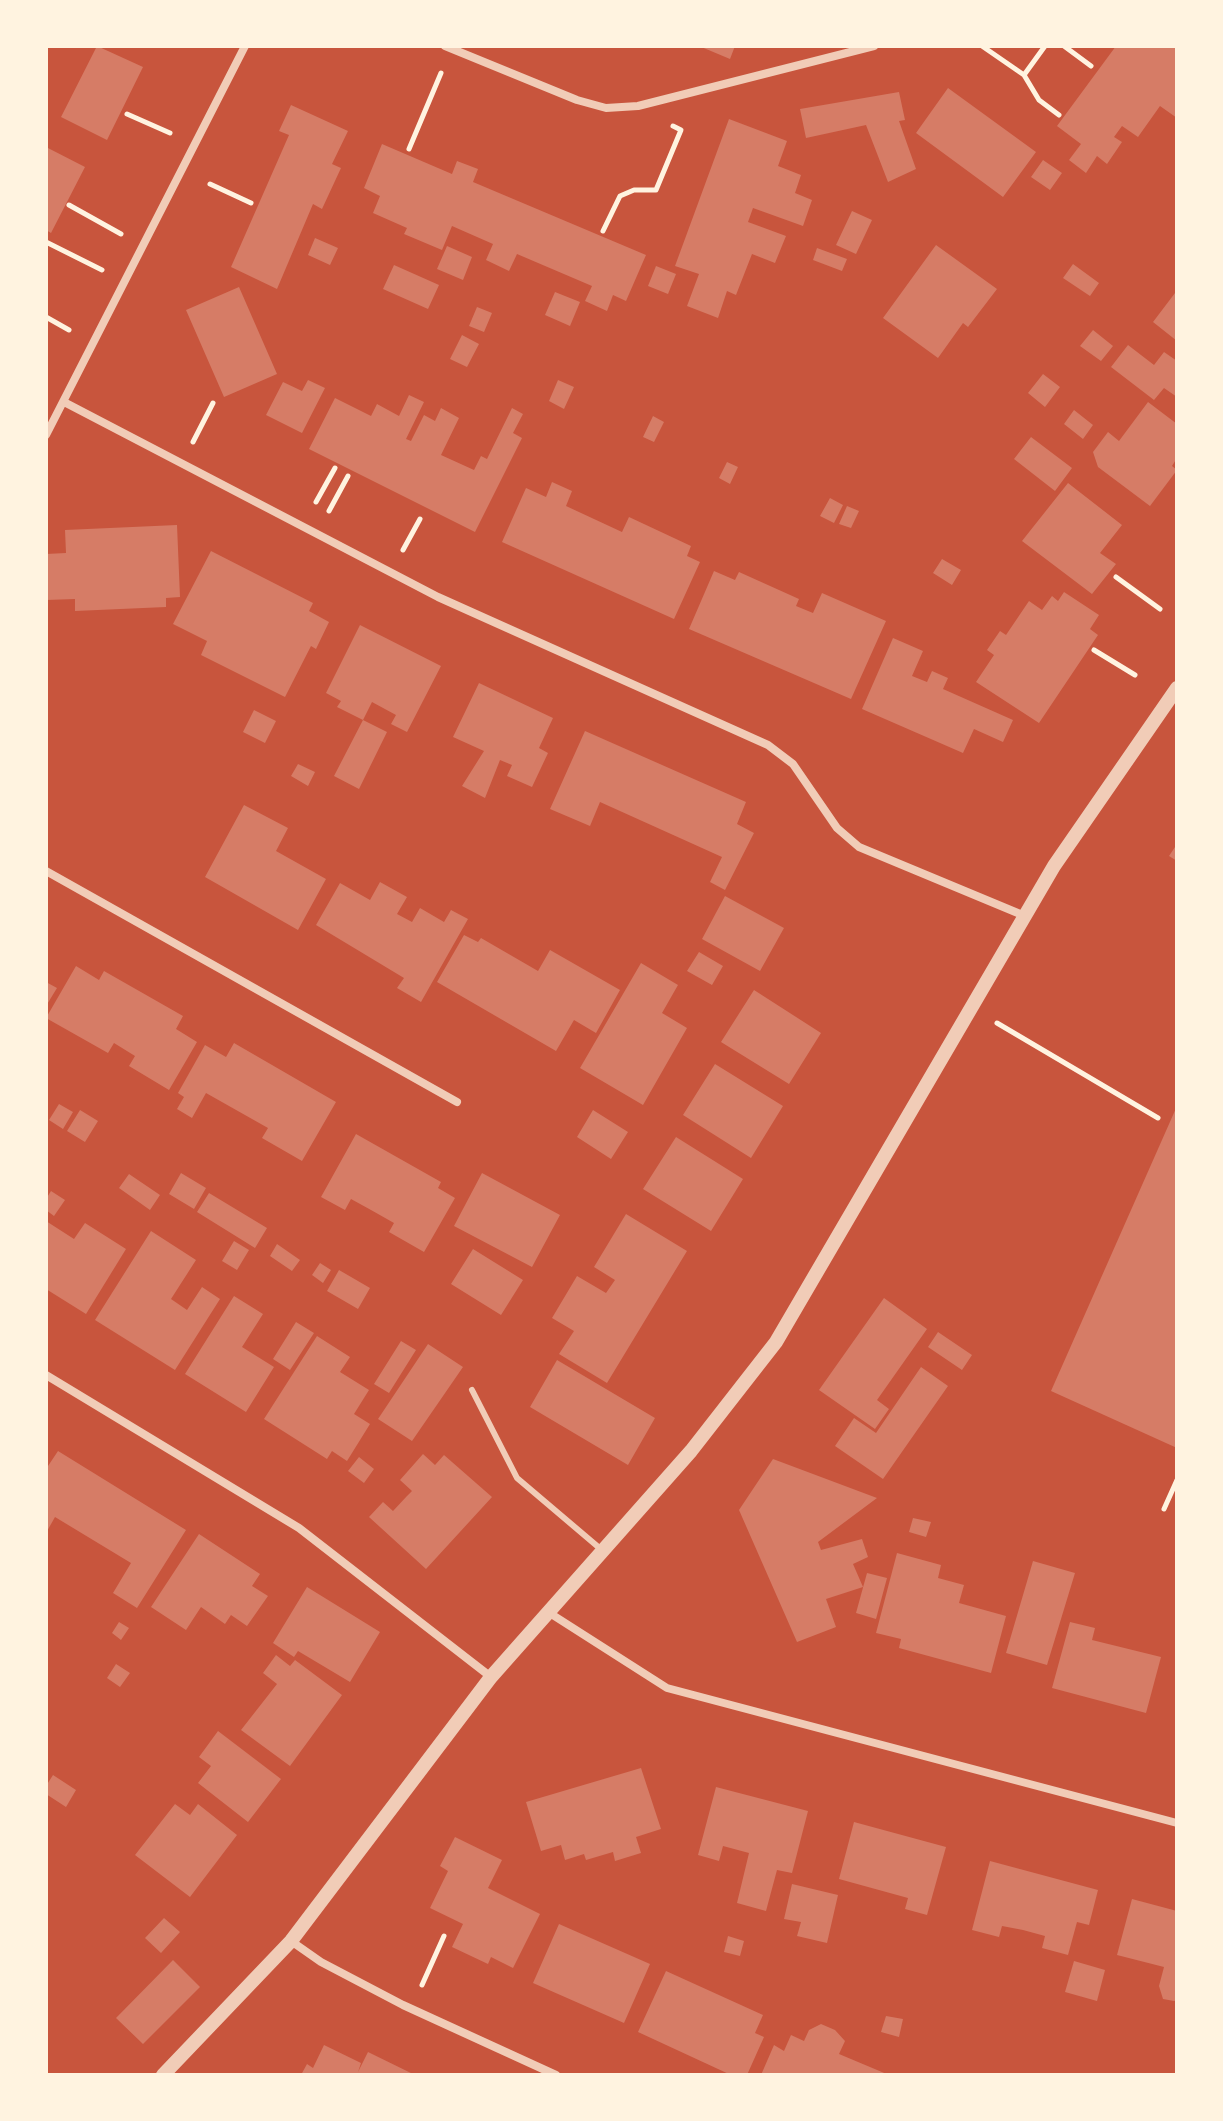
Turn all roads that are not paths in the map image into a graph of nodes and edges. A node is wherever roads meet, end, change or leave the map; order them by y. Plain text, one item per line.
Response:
1 (245, 46) edge
2 (445, 46) edge
3 (874, 46) edge
4 (64, 402) junction
5 (46, 435) edge
6 (1177, 688) edge
7 (46, 871) edge
8 (1025, 916) junction
9 (457, 1102) dead end
10 (46, 1375) edge
11 (472, 1390) dead end
12 (603, 1551) junction
13 (548, 1612) junction
14 (491, 1677) junction
15 (1177, 1823) edge
16 (291, 1941) junction
17 (163, 2075) edge
18 (556, 2075) edge

1 - 4 street
2 - 3 street
4 - 5 street
4 - 8 street
6 - 8 street
7 - 9 street
8 - 12 street
10 - 14 street
11 - 12 lane
12 - 13 street
13 - 14 street
13 - 15 street
14 - 16 street
16 - 17 street
16 - 18 street

